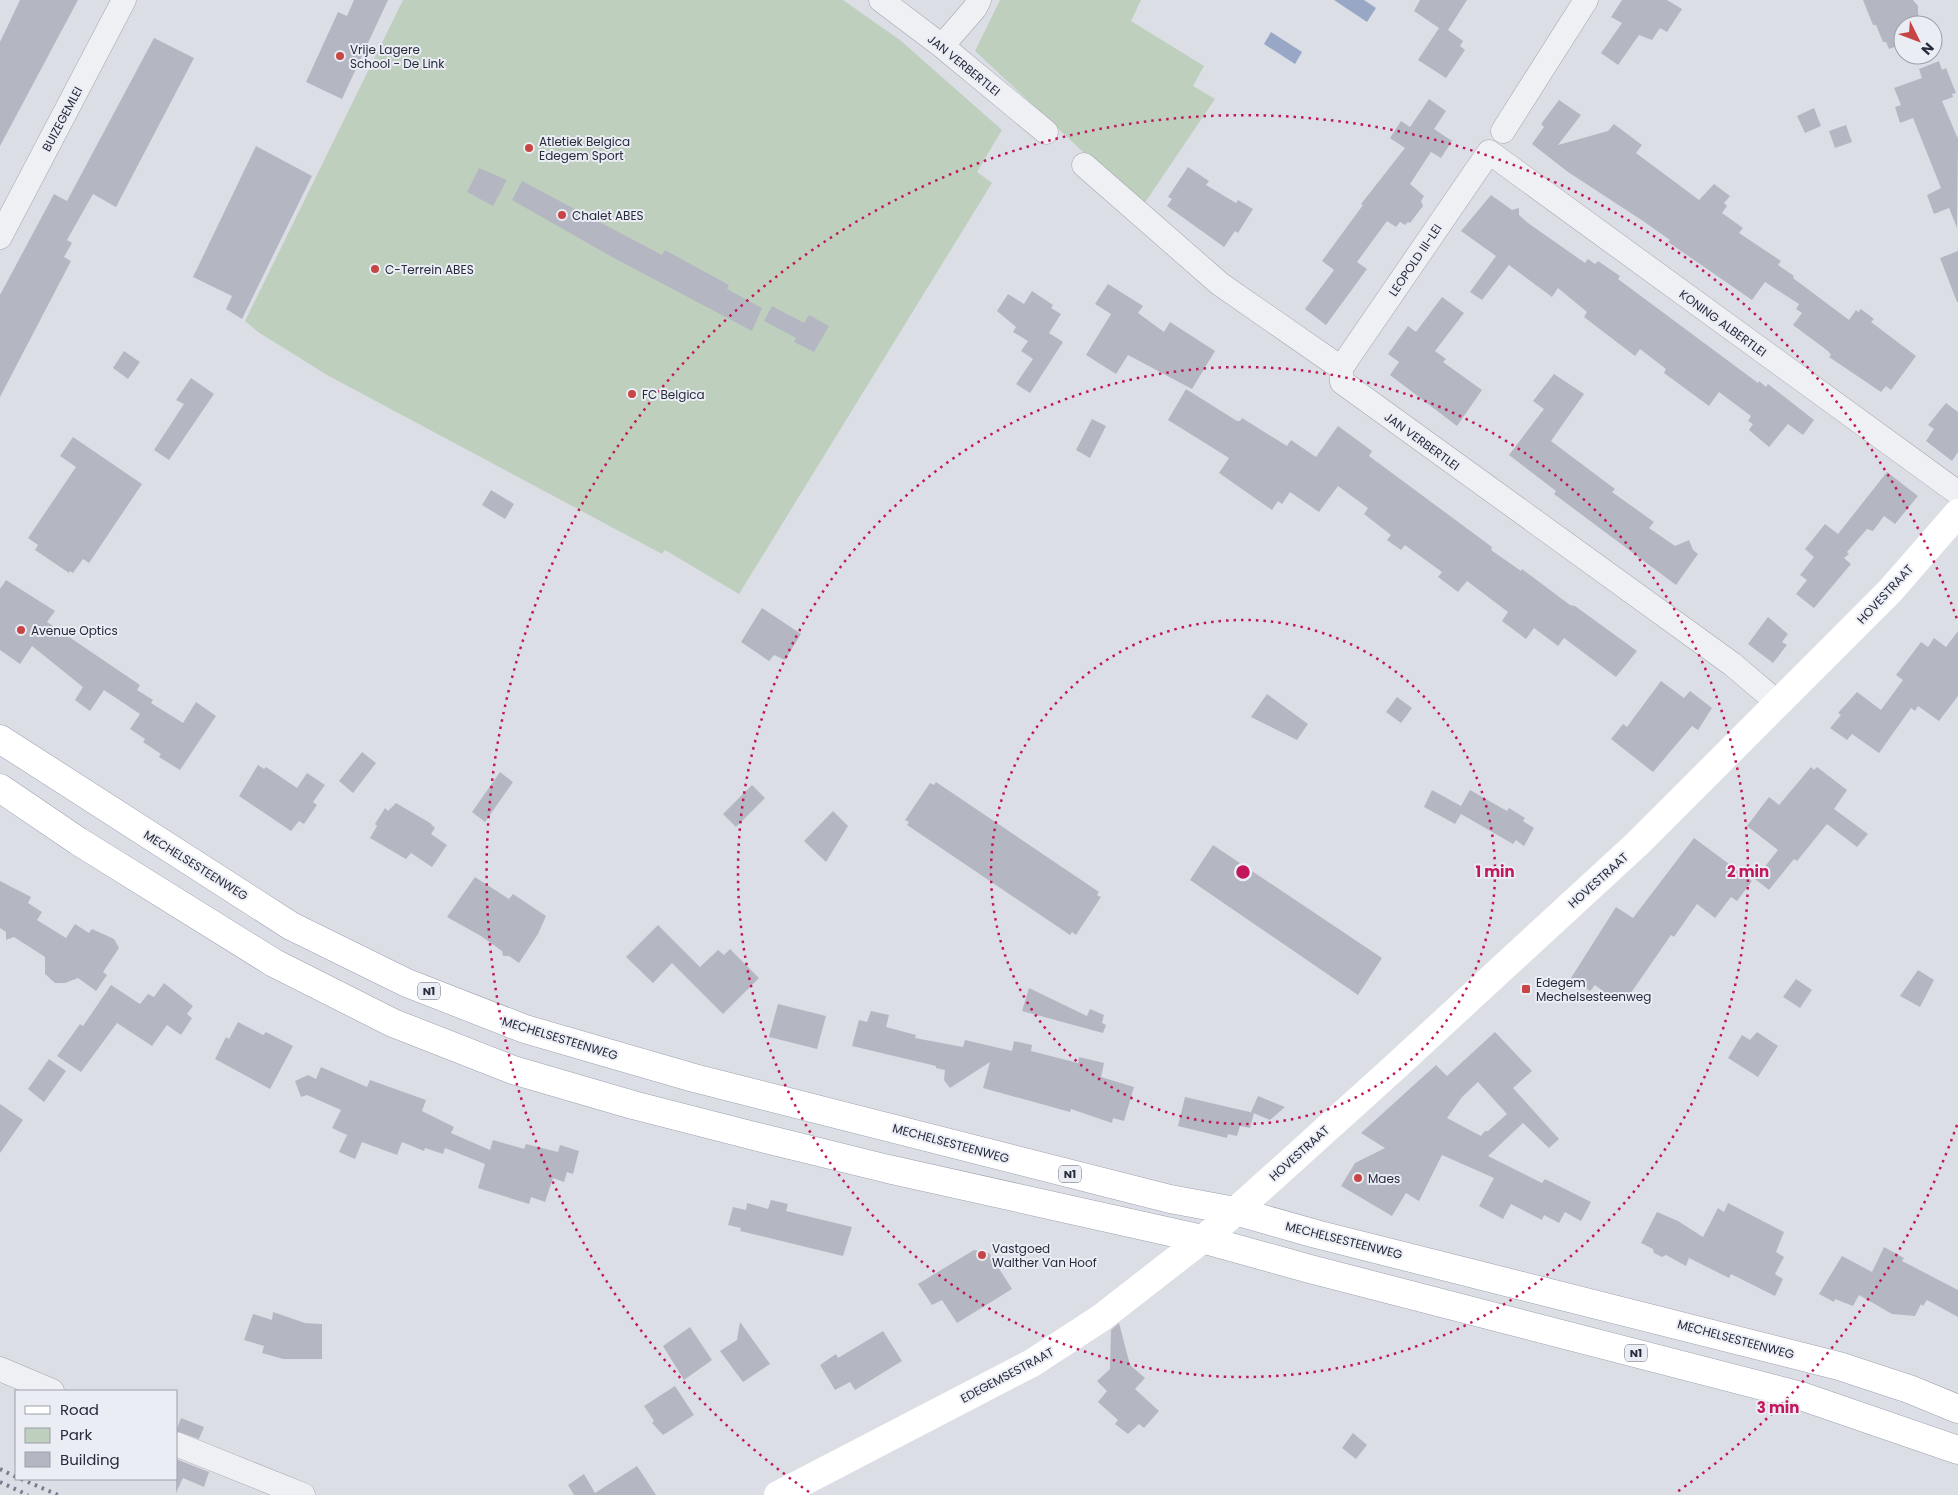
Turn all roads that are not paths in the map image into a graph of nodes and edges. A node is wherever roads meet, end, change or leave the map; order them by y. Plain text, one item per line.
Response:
1 (124, 0) edge
2 (881, 0) edge
3 (979, 0) edge
4 (1586, 0) edge
5 (942, 46) junction
6 (1503, 131) dead end
7 (1046, 132) dead end
8 (1489, 152) joint
9 (1084, 164) dead end
10 (0, 237) edge
11 (1341, 368) junction
12 (1958, 493) edge
13 (1958, 513) edge
14 (1778, 703) junction
15 (0, 739) edge
16 (0, 788) edge
17 (1218, 1226) junction
18 (0, 1369) edge
19 (50, 1390) edge
20 (1958, 1409) edge
21 (178, 1445) edge
22 (1958, 1450) edge
23 (303, 1495) edge
24 (778, 1495) edge

1 - 10 street, BUIZEGEMLEI
2 - 5 street, JAN VERBERTLEI
3 - 5 street
4 - 6 street
5 - 7 street, JAN VERBERTLEI
8 - 11 street, LEOPOLD III-LEI
8 - 12 street, KONING ALBERTLEI
9 - 11 street, JAN VERBERTLEI
11 - 14 street, JAN VERBERTLEI
13 - 14 main road, HOVESTRAAT
14 - 17 main road, HOVESTRAAT
15 - 17 main road, MECHELSESTEENWEG / N1
16 - 17 main road, MECHELSESTEENWEG / N1
17 - 20 main road, MECHELSESTEENWEG / N1
17 - 22 main road, MECHELSESTEENWEG / N1
17 - 24 main road, EDEGEMSESTRAAT
18 - 19 street
21 - 23 street

